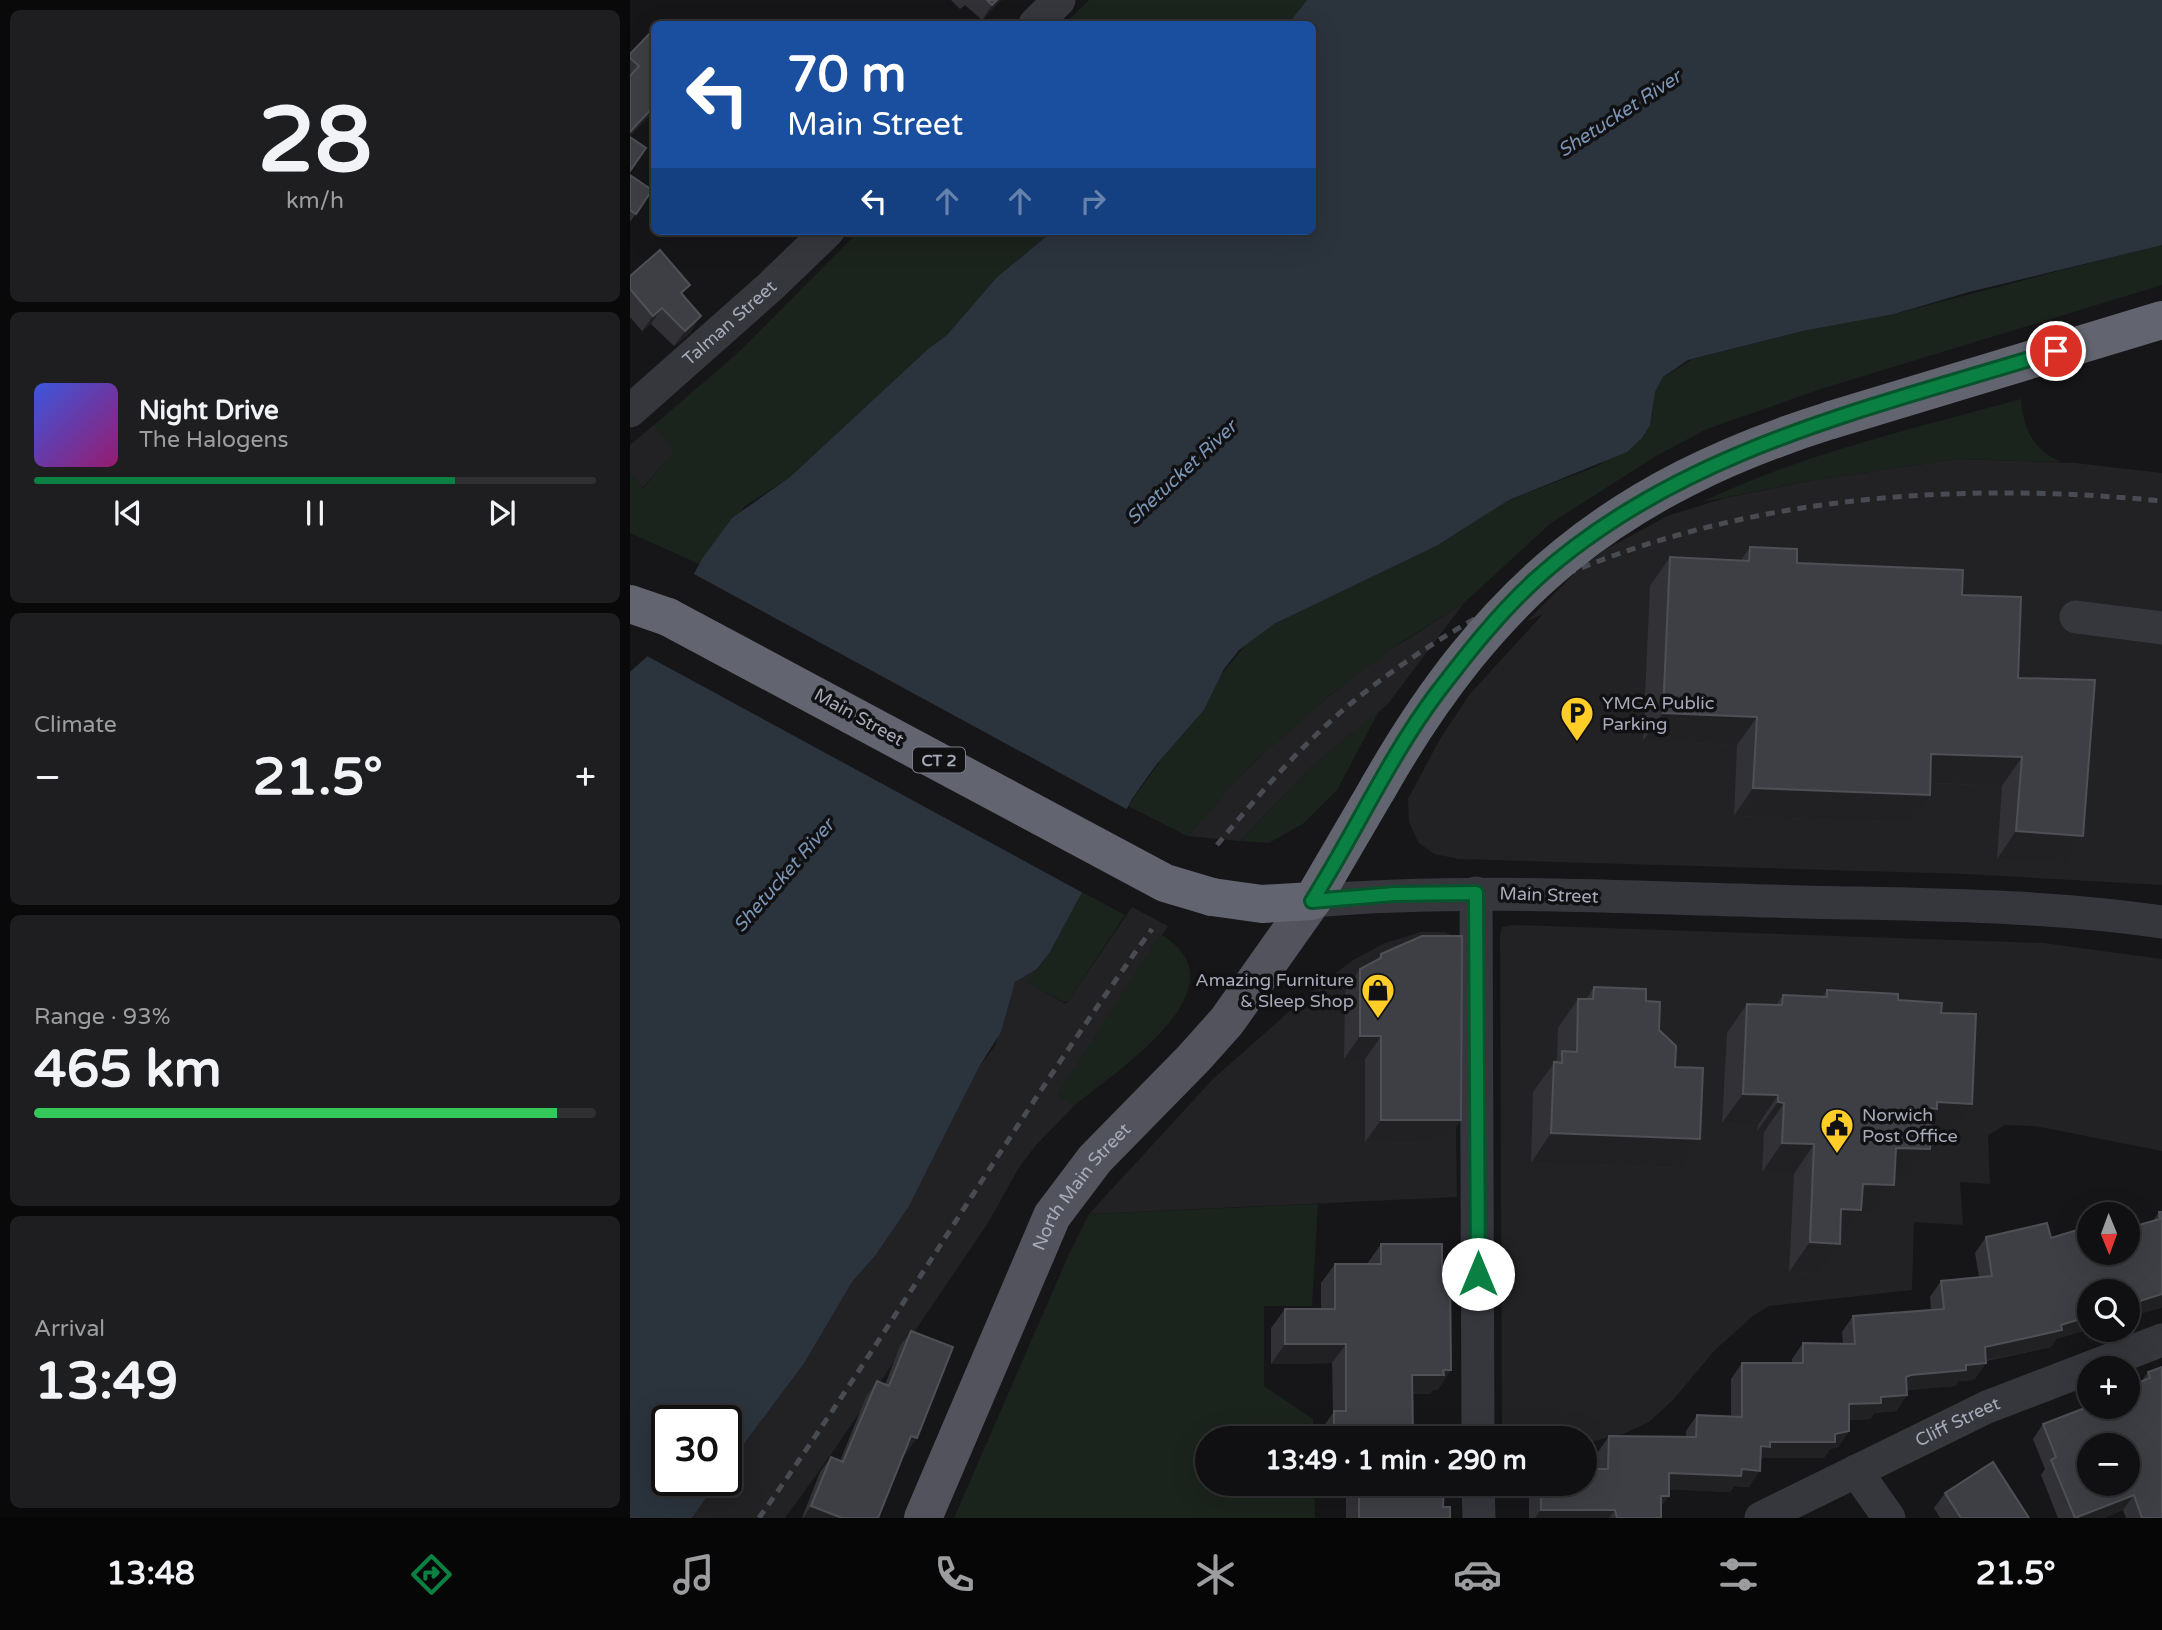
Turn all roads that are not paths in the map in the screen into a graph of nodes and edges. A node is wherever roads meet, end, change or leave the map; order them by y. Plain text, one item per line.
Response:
1 (1059, 0) edge
2 (1038, 21) edge
3 (824, 235) edge
4 (2162, 320) edge
5 (630, 411) edge
6 (630, 604) edge
7 (2076, 617) dead end
8 (2162, 628) edge
9 (1476, 893) junction
10 (1312, 901) junction
11 (2162, 922) edge
12 (2162, 1340) edge
13 (1478, 1426) edge
14 (1856, 1471) junction
15 (1478, 1496) edge
16 (923, 1518) edge
17 (1479, 1518) edge
18 (1761, 1518) edge
19 (1889, 1518) edge

1 - 2 street
3 - 5 street, Talman Street
4 - 10 highway, bridge
6 - 10 highway, Main Street / CT 2, bridge
7 - 8 street
9 - 10 street, Main Street
9 - 11 street, Main Street
9 - 13 street
10 - 16 main road, North Main Street
12 - 14 street, Cliff Street
14 - 18 street, Cliff Street
14 - 19 street
15 - 17 street

